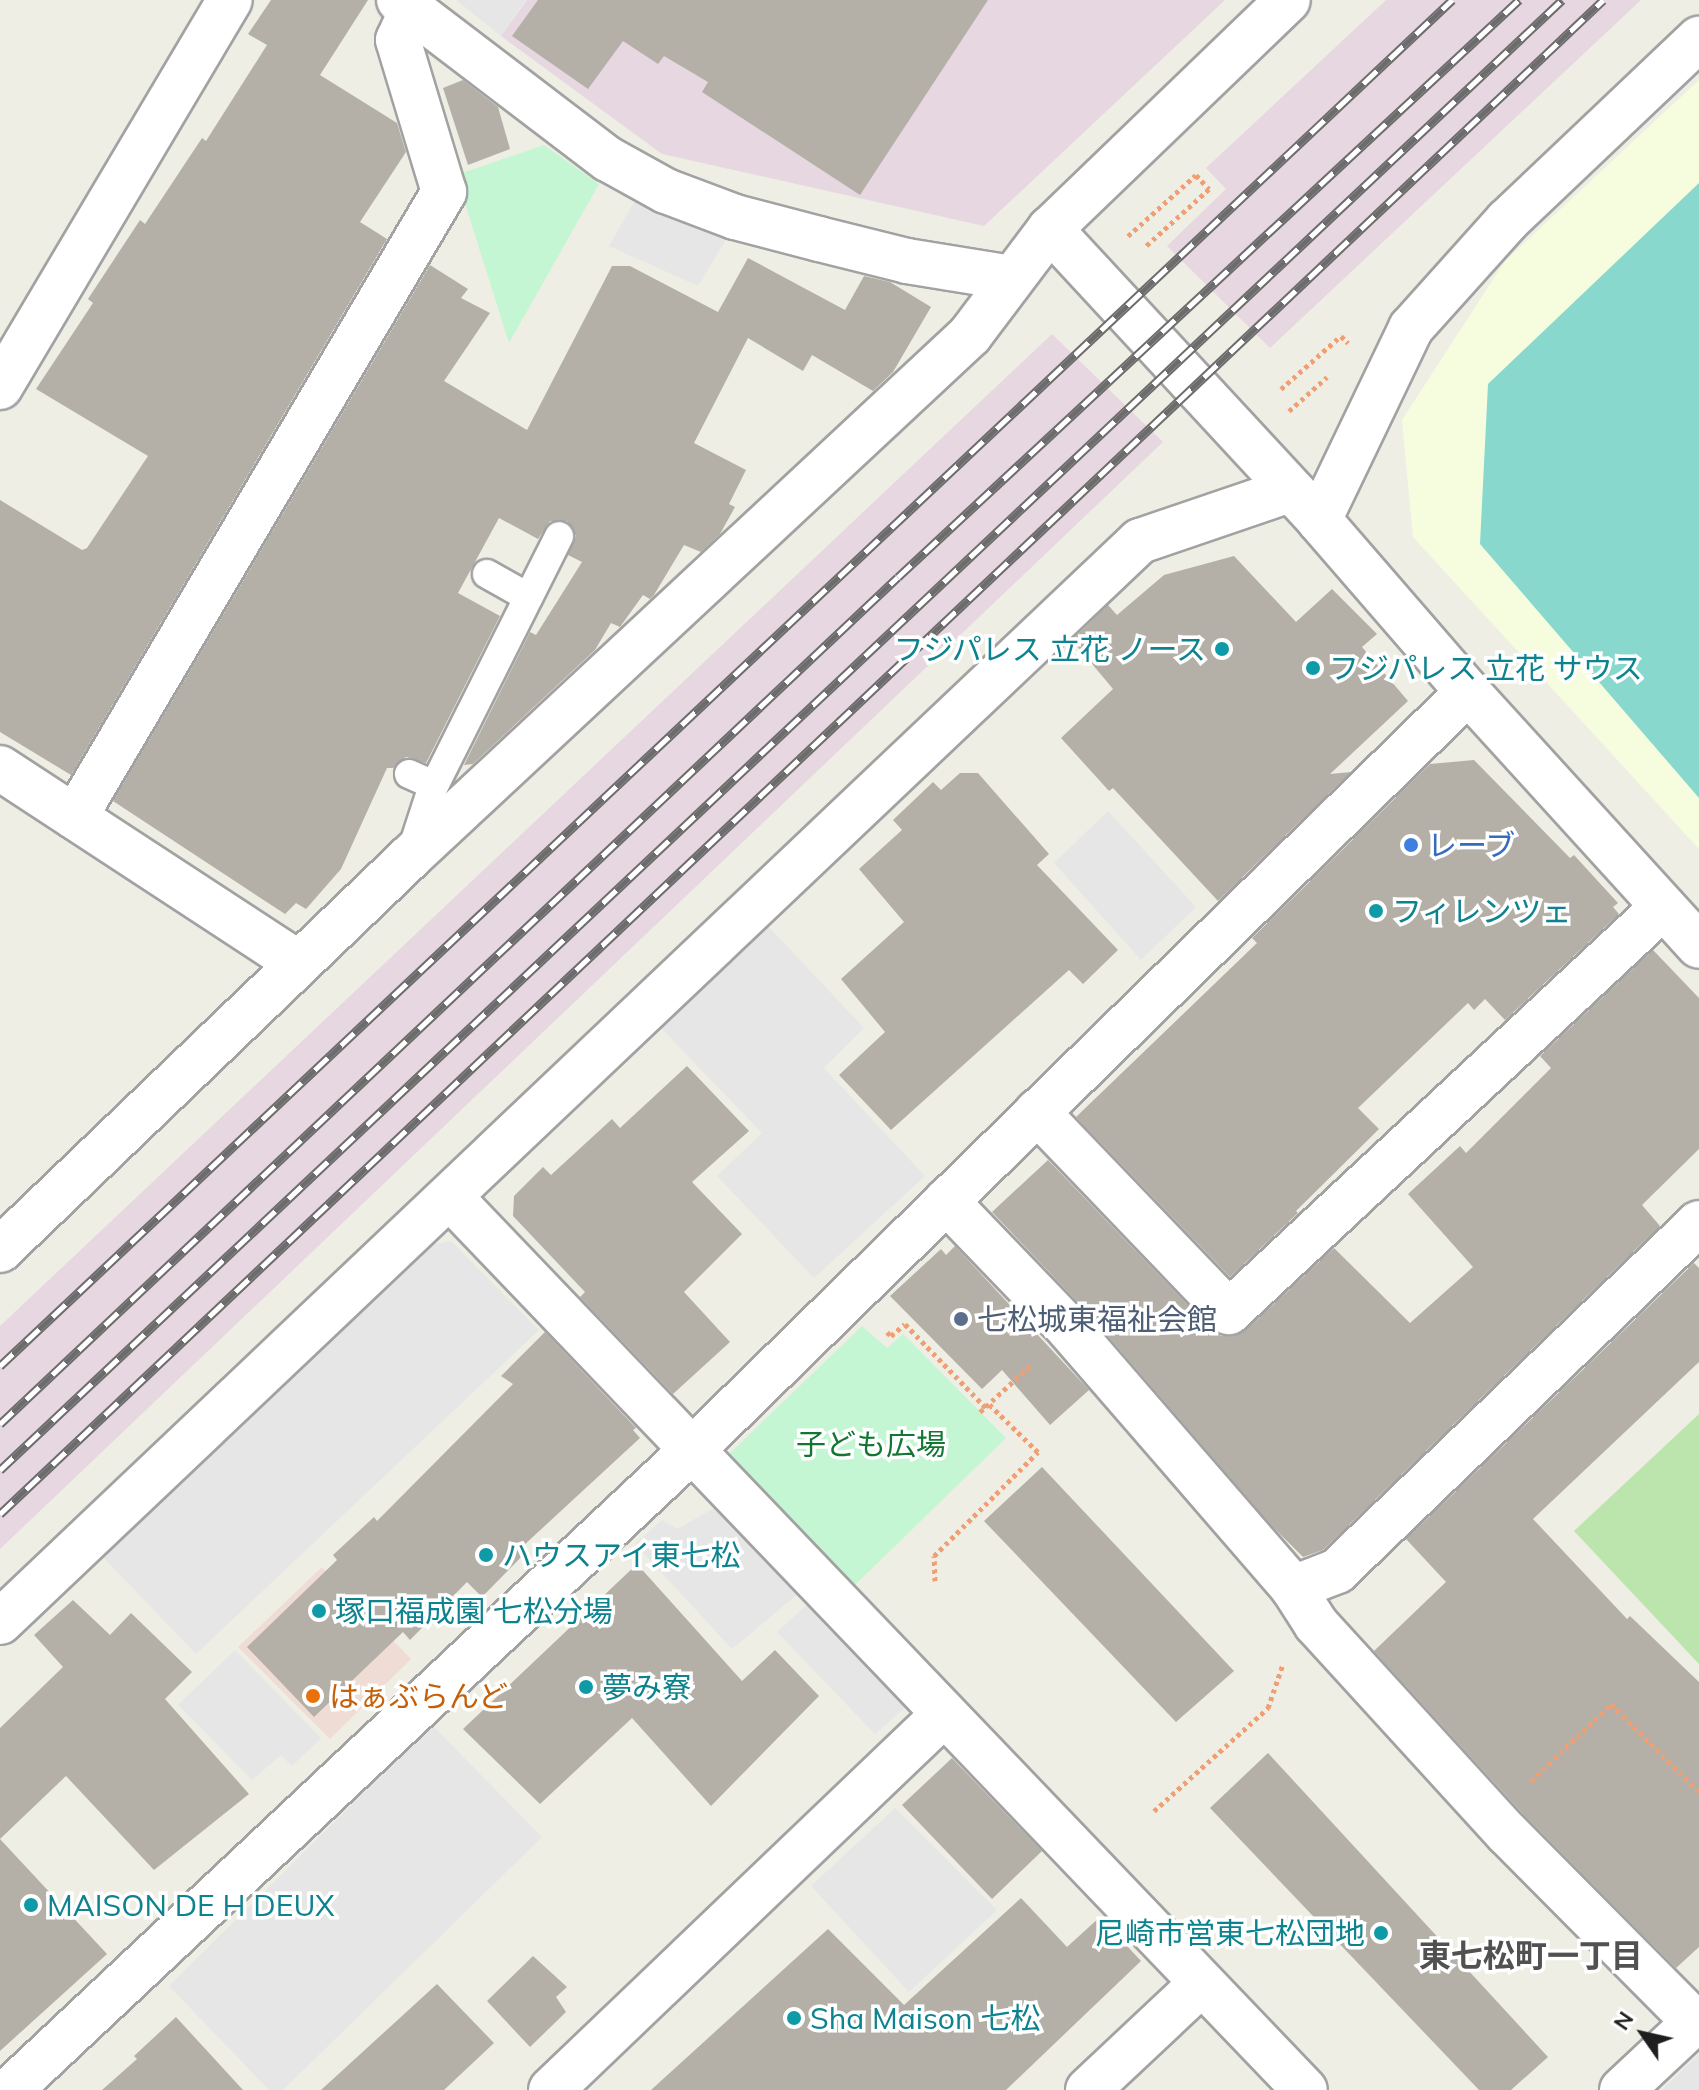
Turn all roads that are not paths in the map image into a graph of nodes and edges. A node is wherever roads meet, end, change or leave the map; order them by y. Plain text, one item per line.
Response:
1 (230, 0) edge
2 (1288, 0) edge
3 (406, 5) edge
4 (1699, 39) edge
5 (1050, 229) junction
6 (1012, 278) junction
7 (0, 387) edge
8 (1304, 505) junction
9 (559, 536) dead end
10 (487, 574) dead end
11 (528, 597) junction
12 (1468, 692) junction
13 (0, 768) edge
14 (75, 817) junction
15 (409, 858) junction
16 (1663, 907) junction
17 (1699, 946) edge
18 (298, 963) junction
19 (1037, 1112) junction
20 (450, 1197) junction
21 (946, 1201) junction
22 (1699, 1223) edge
23 (0, 1250) edge
24 (691, 1451) junction
25 (1304, 1606) junction
26 (0, 1622) edge
27 (944, 1714) junction
28 (1202, 1983) junction
29 (1697, 2020) edge
30 (10, 2090) edge
31 (551, 2090) edge
32 (1088, 2090) edge
33 (1305, 2090) edge
34 (1622, 2090) edge

1 - 7 street
2 - 5 street
3 - 6 street
3 - 14 street
4 - 8 street
5 - 6 street
5 - 8 street
6 - 15 street
8 - 12 street
8 - 20 street
9 - 11 lane
10 - 11 lane
11 - 15 lane
12 - 16 street
12 - 19 street
13 - 14 street
14 - 18 street
15 - 18 street
16 - 17 street
16 - 19 street
18 - 23 street
19 - 21 street
20 - 24 street
20 - 26 street
21 - 24 street
21 - 25 street
22 - 25 street
24 - 27 street
24 - 30 street
25 - 29 street
27 - 28 street
27 - 31 street
28 - 32 street
28 - 33 street
29 - 34 street

